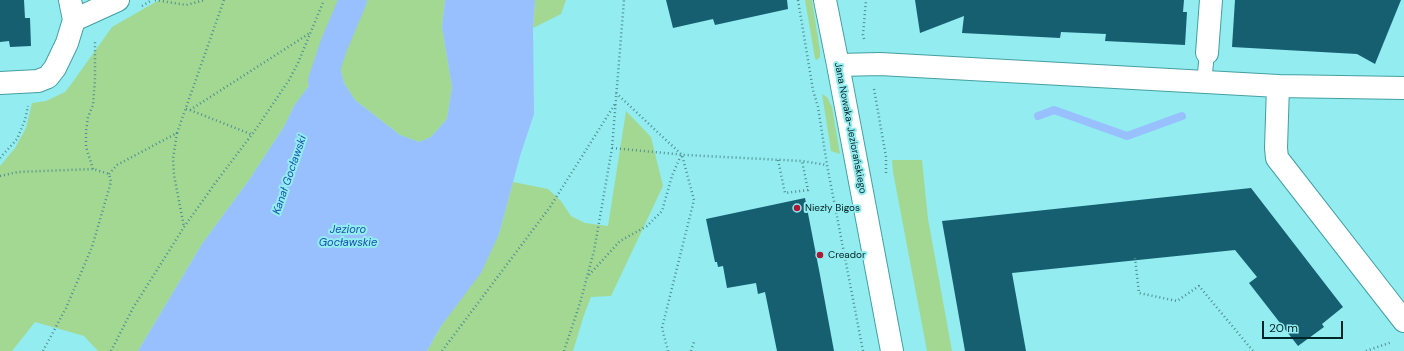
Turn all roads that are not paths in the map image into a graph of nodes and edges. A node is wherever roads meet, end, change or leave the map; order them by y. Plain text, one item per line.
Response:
1 (118, 0) edge
2 (824, 0) edge
3 (1210, 0) edge
4 (76, 12) edge
5 (1207, 53) joint
6 (838, 65) junction
7 (0, 83) edge
8 (1204, 83) junction
9 (1278, 86) junction
10 (1404, 88) edge
11 (1401, 331) edge
12 (892, 351) edge

1 - 4 street
2 - 6 street, Jana Nowaka-Jeziorańskiego
3 - 5 street
4 - 7 street
5 - 8 lane
6 - 8 street
6 - 12 street, Jana Nowaka-Jeziorańskiego
8 - 9 street
9 - 10 street
9 - 11 street

